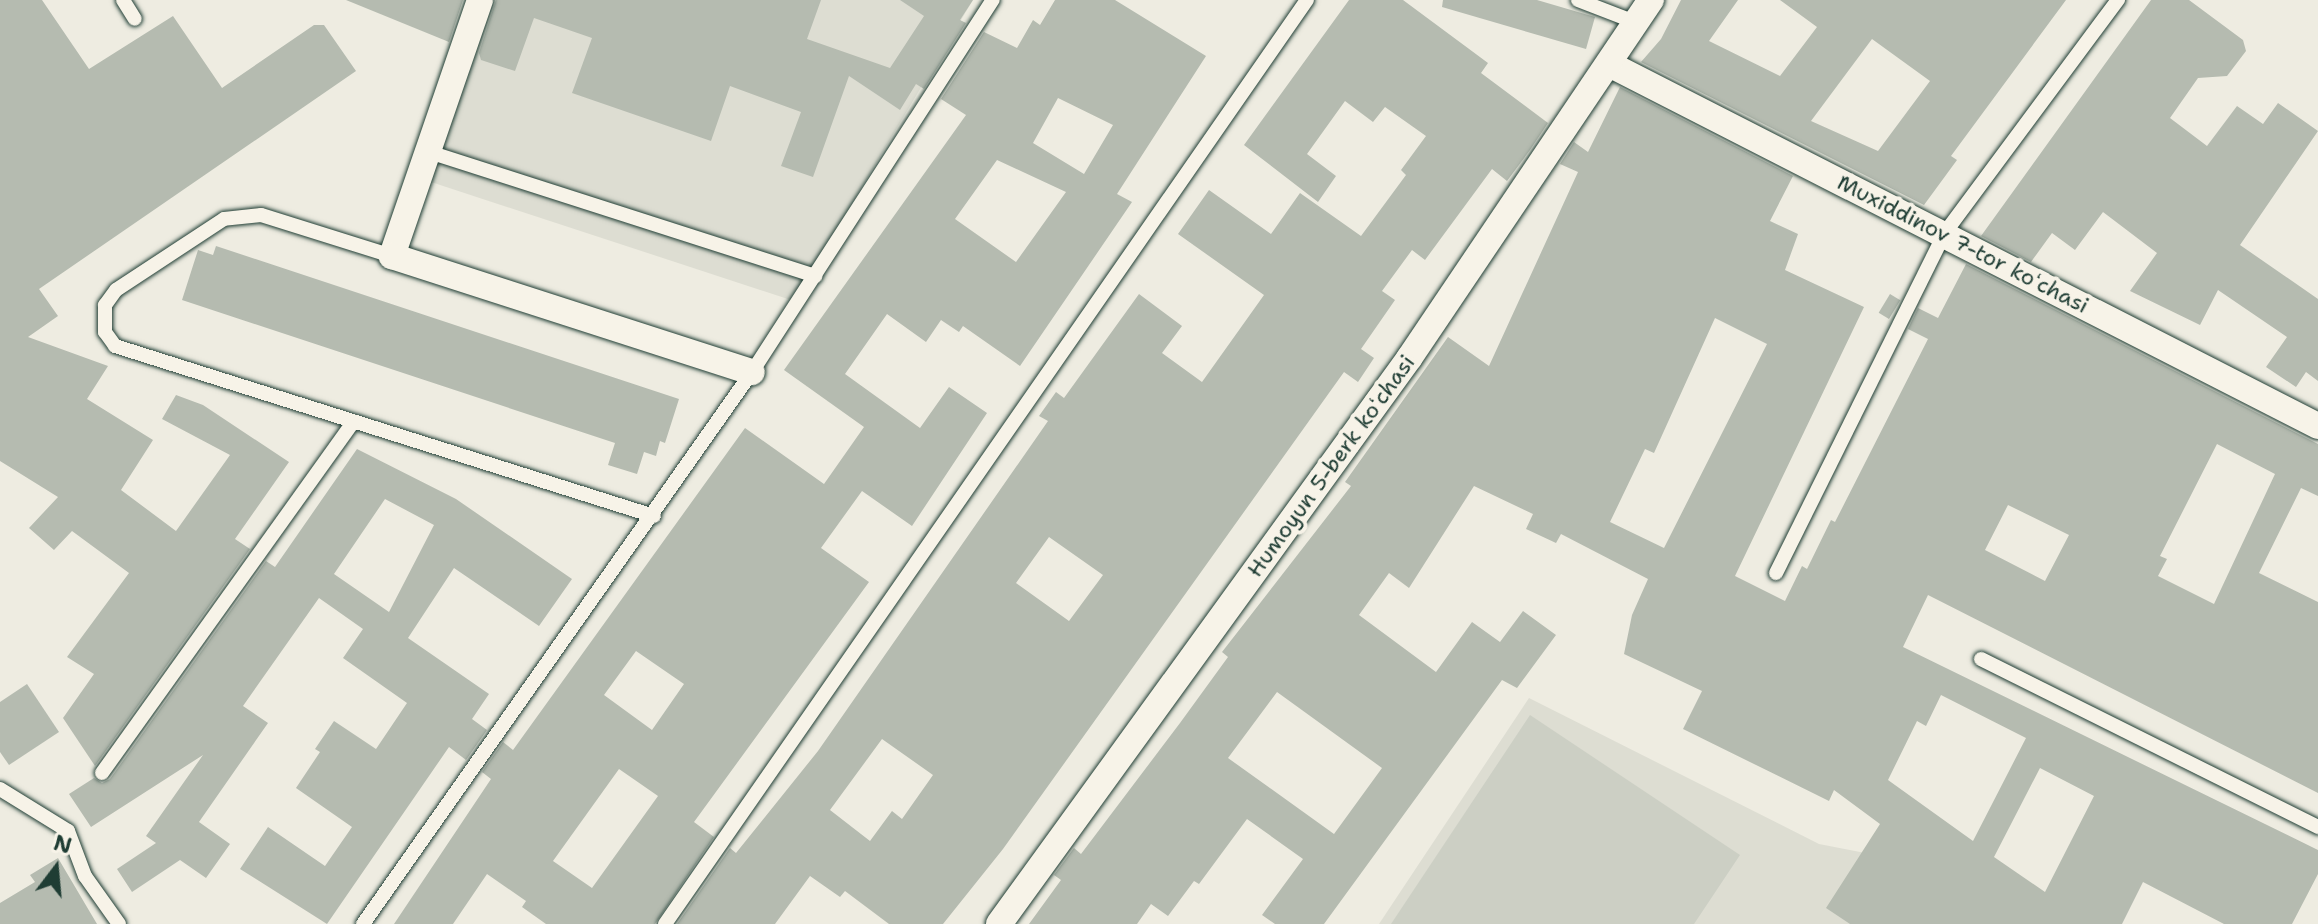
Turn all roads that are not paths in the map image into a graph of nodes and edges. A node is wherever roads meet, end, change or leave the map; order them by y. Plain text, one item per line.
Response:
1 (123, 0) edge
2 (480, 0) edge
3 (993, 0) edge
4 (1307, 0) edge
5 (1578, 0) edge
6 (1651, 0) edge
7 (2118, 0) edge
8 (135, 19) dead end
9 (1635, 22) junction
10 (1609, 64) junction
11 (426, 151) junction
12 (1944, 234) junction
13 (392, 256) junction
14 (815, 276) junction
15 (752, 372) junction
16 (353, 422) junction
17 (2318, 426) edge
18 (654, 516) junction
19 (1776, 573) dead end
20 (1981, 659) dead end
21 (102, 773) dead end
22 (0, 789) edge
23 (2318, 827) edge
24 (119, 924) edge
25 (363, 924) edge
26 (665, 924) edge
27 (999, 924) edge

1 - 8 lane
2 - 11 street
3 - 14 lane
4 - 26 lane
5 - 9 lane
6 - 9 street, Humoyun 5-berk koʻchasi
7 - 12 lane
9 - 10 street, Humoyun 5-berk koʻchasi
10 - 12 street, Muxiddinov 7-tor koʻchasi
10 - 27 street, Humoyun 5-berk koʻchasi
11 - 13 street
11 - 14 lane
12 - 17 street, Muxiddinov 7-tor koʻchasi
12 - 19 lane
13 - 15 street
13 - 16 lane
14 - 15 lane
15 - 18 lane
16 - 18 lane
16 - 21 lane
18 - 25 lane
20 - 23 lane
22 - 24 lane

